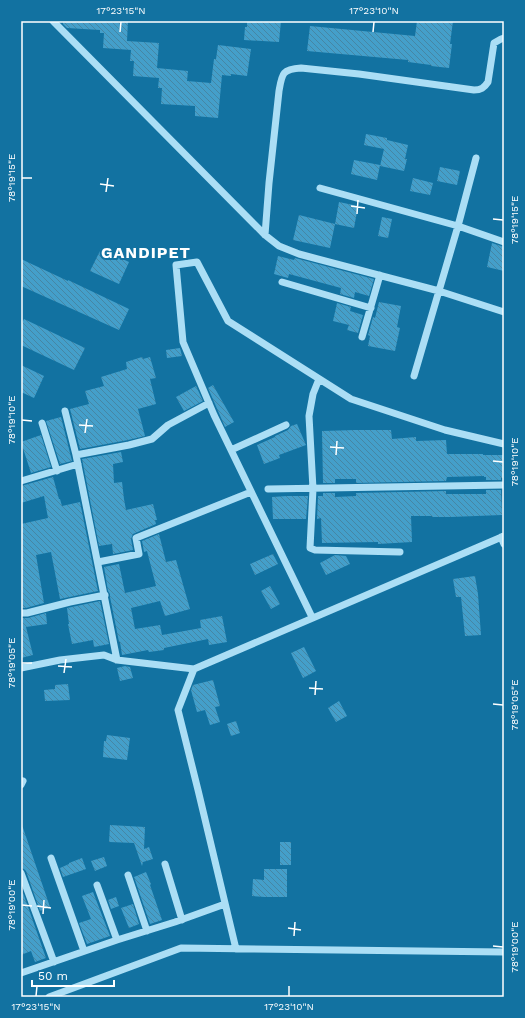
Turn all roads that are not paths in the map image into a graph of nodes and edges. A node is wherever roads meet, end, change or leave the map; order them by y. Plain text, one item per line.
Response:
1 (53, 21) edge
2 (504, 38) edge
3 (476, 158) dead end
4 (320, 188) dead end
5 (458, 226) junction
6 (265, 235) junction
7 (504, 242) edge
8 (380, 275) junction
9 (282, 282) dead end
10 (439, 291) junction
11 (371, 308) junction
12 (504, 312) edge
13 (362, 337) dead end
14 (414, 376) dead end
15 (319, 379) junction
16 (209, 403) junction
17 (65, 411) dead end
18 (42, 423) dead end
19 (286, 425) dead end
20 (504, 444) edge
21 (231, 450) junction
22 (76, 455) junction
23 (78, 464) junction
24 (57, 471) junction
25 (21, 482) edge
26 (504, 485) edge
27 (268, 489) dead end
28 (313, 489) junction
29 (251, 492) junction
30 (502, 536) edge
31 (504, 544) edge
32 (400, 552) dead end
33 (98, 562) junction
34 (105, 595) junction
35 (21, 612) edge
36 (312, 618) junction
37 (118, 660) junction
38 (21, 668) edge
39 (194, 669) junction
40 (51, 858) dead end
41 (165, 864) dead end
42 (21, 873) edge
43 (128, 875) dead end
44 (97, 885) dead end
45 (225, 904) junction
46 (182, 920) junction
47 (147, 931) junction
48 (117, 940) junction
49 (236, 949) junction
50 (84, 951) junction
51 (504, 952) edge
52 (54, 962) junction
53 (22, 971) edge
54 (49, 997) edge

1 - 6 street
2 - 6 street
3 - 5 street
4 - 5 street
5 - 7 street
5 - 10 street
6 - 8 street
8 - 10 street
8 - 11 street
9 - 11 street
10 - 12 street
10 - 14 street
11 - 13 street
15 - 16 street
15 - 20 street
15 - 28 street
16 - 21 street
16 - 22 street
17 - 22 street
18 - 24 street
19 - 21 street
21 - 29 street
22 - 23 street
23 - 24 street
23 - 33 street
24 - 25 street
26 - 28 street
27 - 28 street
28 - 32 street
29 - 33 street
29 - 36 street
30 - 31 street
30 - 36 street
33 - 34 street
34 - 35 street
34 - 37 street
36 - 39 street
37 - 38 street
37 - 39 street
39 - 45 street
40 - 50 street
41 - 46 street
42 - 52 street
43 - 47 street
44 - 48 street
45 - 46 street
45 - 49 street
46 - 47 street
47 - 48 street
48 - 50 street
49 - 51 street
49 - 54 street
50 - 52 street
52 - 53 street

